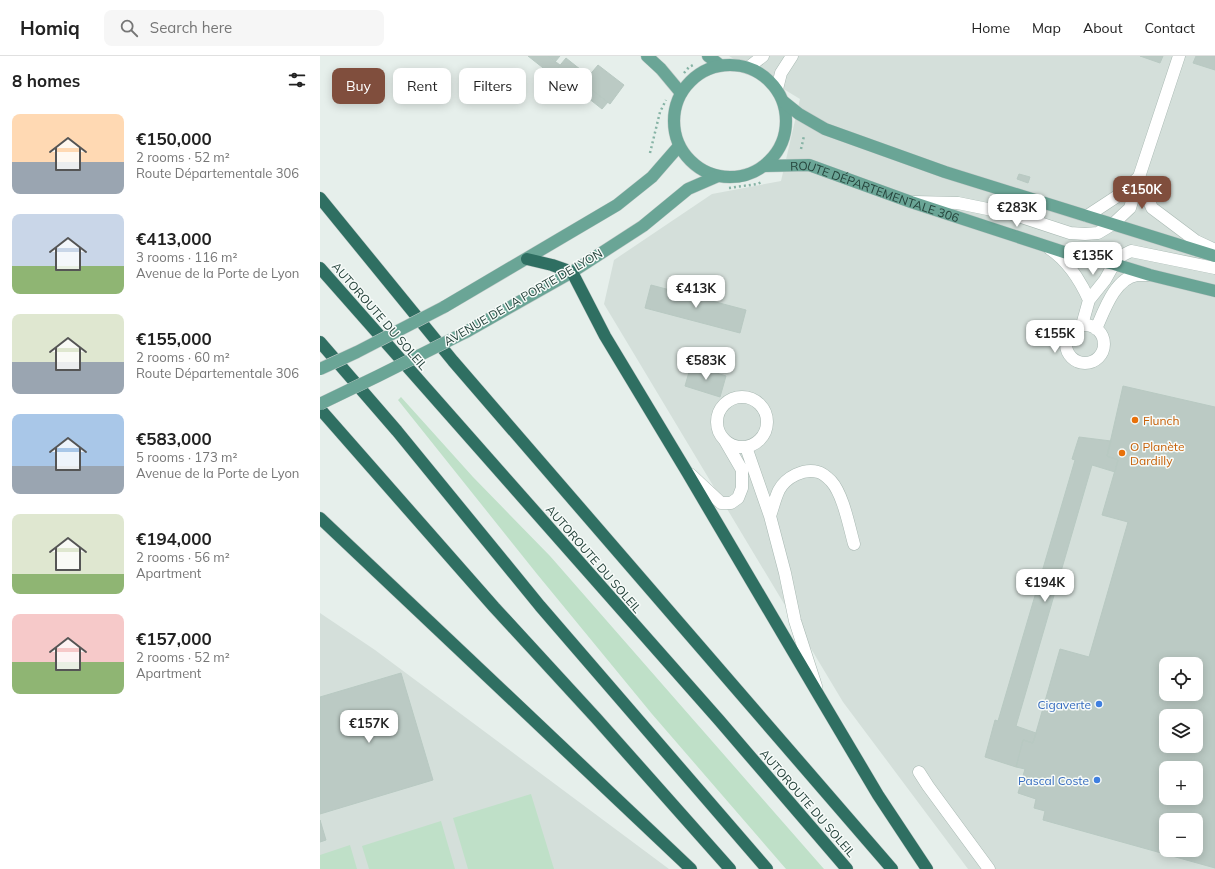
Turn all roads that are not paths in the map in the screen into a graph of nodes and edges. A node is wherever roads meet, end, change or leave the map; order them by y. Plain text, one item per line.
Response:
1 (647, 56) edge
2 (708, 56) edge
3 (763, 56) edge
4 (792, 56) edge
5 (1179, 56) edge
6 (720, 65) junction
7 (749, 67) junction
8 (777, 89) junction
9 (681, 93) junction
10 (784, 102) junction
11 (679, 146) junction
12 (764, 166) junction
13 (718, 176) junction
14 (1139, 177) junction
15 (320, 198) edge
16 (911, 202) junction
17 (1087, 216) junction
18 (1113, 224) junction
19 (1046, 247) junction
20 (1215, 250) edge
21 (1215, 256) edge
22 (527, 259) junction
23 (1114, 264) junction
24 (320, 268) edge
25 (1215, 268) edge
26 (572, 272) junction
27 (1150, 276) junction
28 (1215, 290) edge
29 (1089, 300) junction
30 (1082, 325) junction
31 (1096, 329) junction
32 (320, 342) edge
33 (320, 369) edge
34 (320, 404) edge
35 (320, 409) edge
36 (723, 438) junction
37 (746, 447) junction
38 (688, 472) junction
39 (770, 516) junction
40 (320, 518) edge
41 (854, 544) dead end
42 (820, 699) junction
43 (919, 772) dead end
44 (691, 869) edge
45 (730, 869) edge
46 (767, 869) edge
47 (847, 869) edge
48 (892, 869) edge
49 (927, 869) edge
50 (989, 869) edge

1 - 9 main road
2 - 6 main road
3 - 7 street
4 - 8 street
5 - 14 street
6 - 7 main road
6 - 9 main road
7 - 8 main road
8 - 10 main road
9 - 11 main road
10 - 12 main road
10 - 17 main road
11 - 13 main road
11 - 22 main road
12 - 13 main road
12 - 16 main road, ROUTE DÉPARTEMENTALE 306
13 - 26 main road, AVENUE DE LA PORTE DE LYON
14 - 17 street
14 - 18 street
14 - 20 street
15 - 48 highway
16 - 18 street
16 - 19 main road, ROUTE DÉPARTEMENTALE 306
17 - 18 main road
18 - 21 main road
19 - 23 main road, ROUTE DÉPARTEMENTALE 306
19 - 29 street
22 - 26 highway
22 - 33 main road, bridge
23 - 25 street
23 - 27 main road, ROUTE DÉPARTEMENTALE 306
23 - 29 street
24 - 47 highway, AUTOROUTE DU SOLEIL
26 - 34 main road, AVENUE DE LA PORTE DE LYON, bridge
26 - 38 highway
27 - 28 main road, ROUTE DÉPARTEMENTALE 306
27 - 31 street
29 - 30 street
30 - 31 street
30 - 31 street
32 - 46 highway
35 - 45 highway
36 - 37 street
36 - 37 street
36 - 38 street
37 - 39 street
38 - 42 highway
39 - 41 street
39 - 42 street
40 - 44 highway
42 - 49 highway
43 - 50 street

